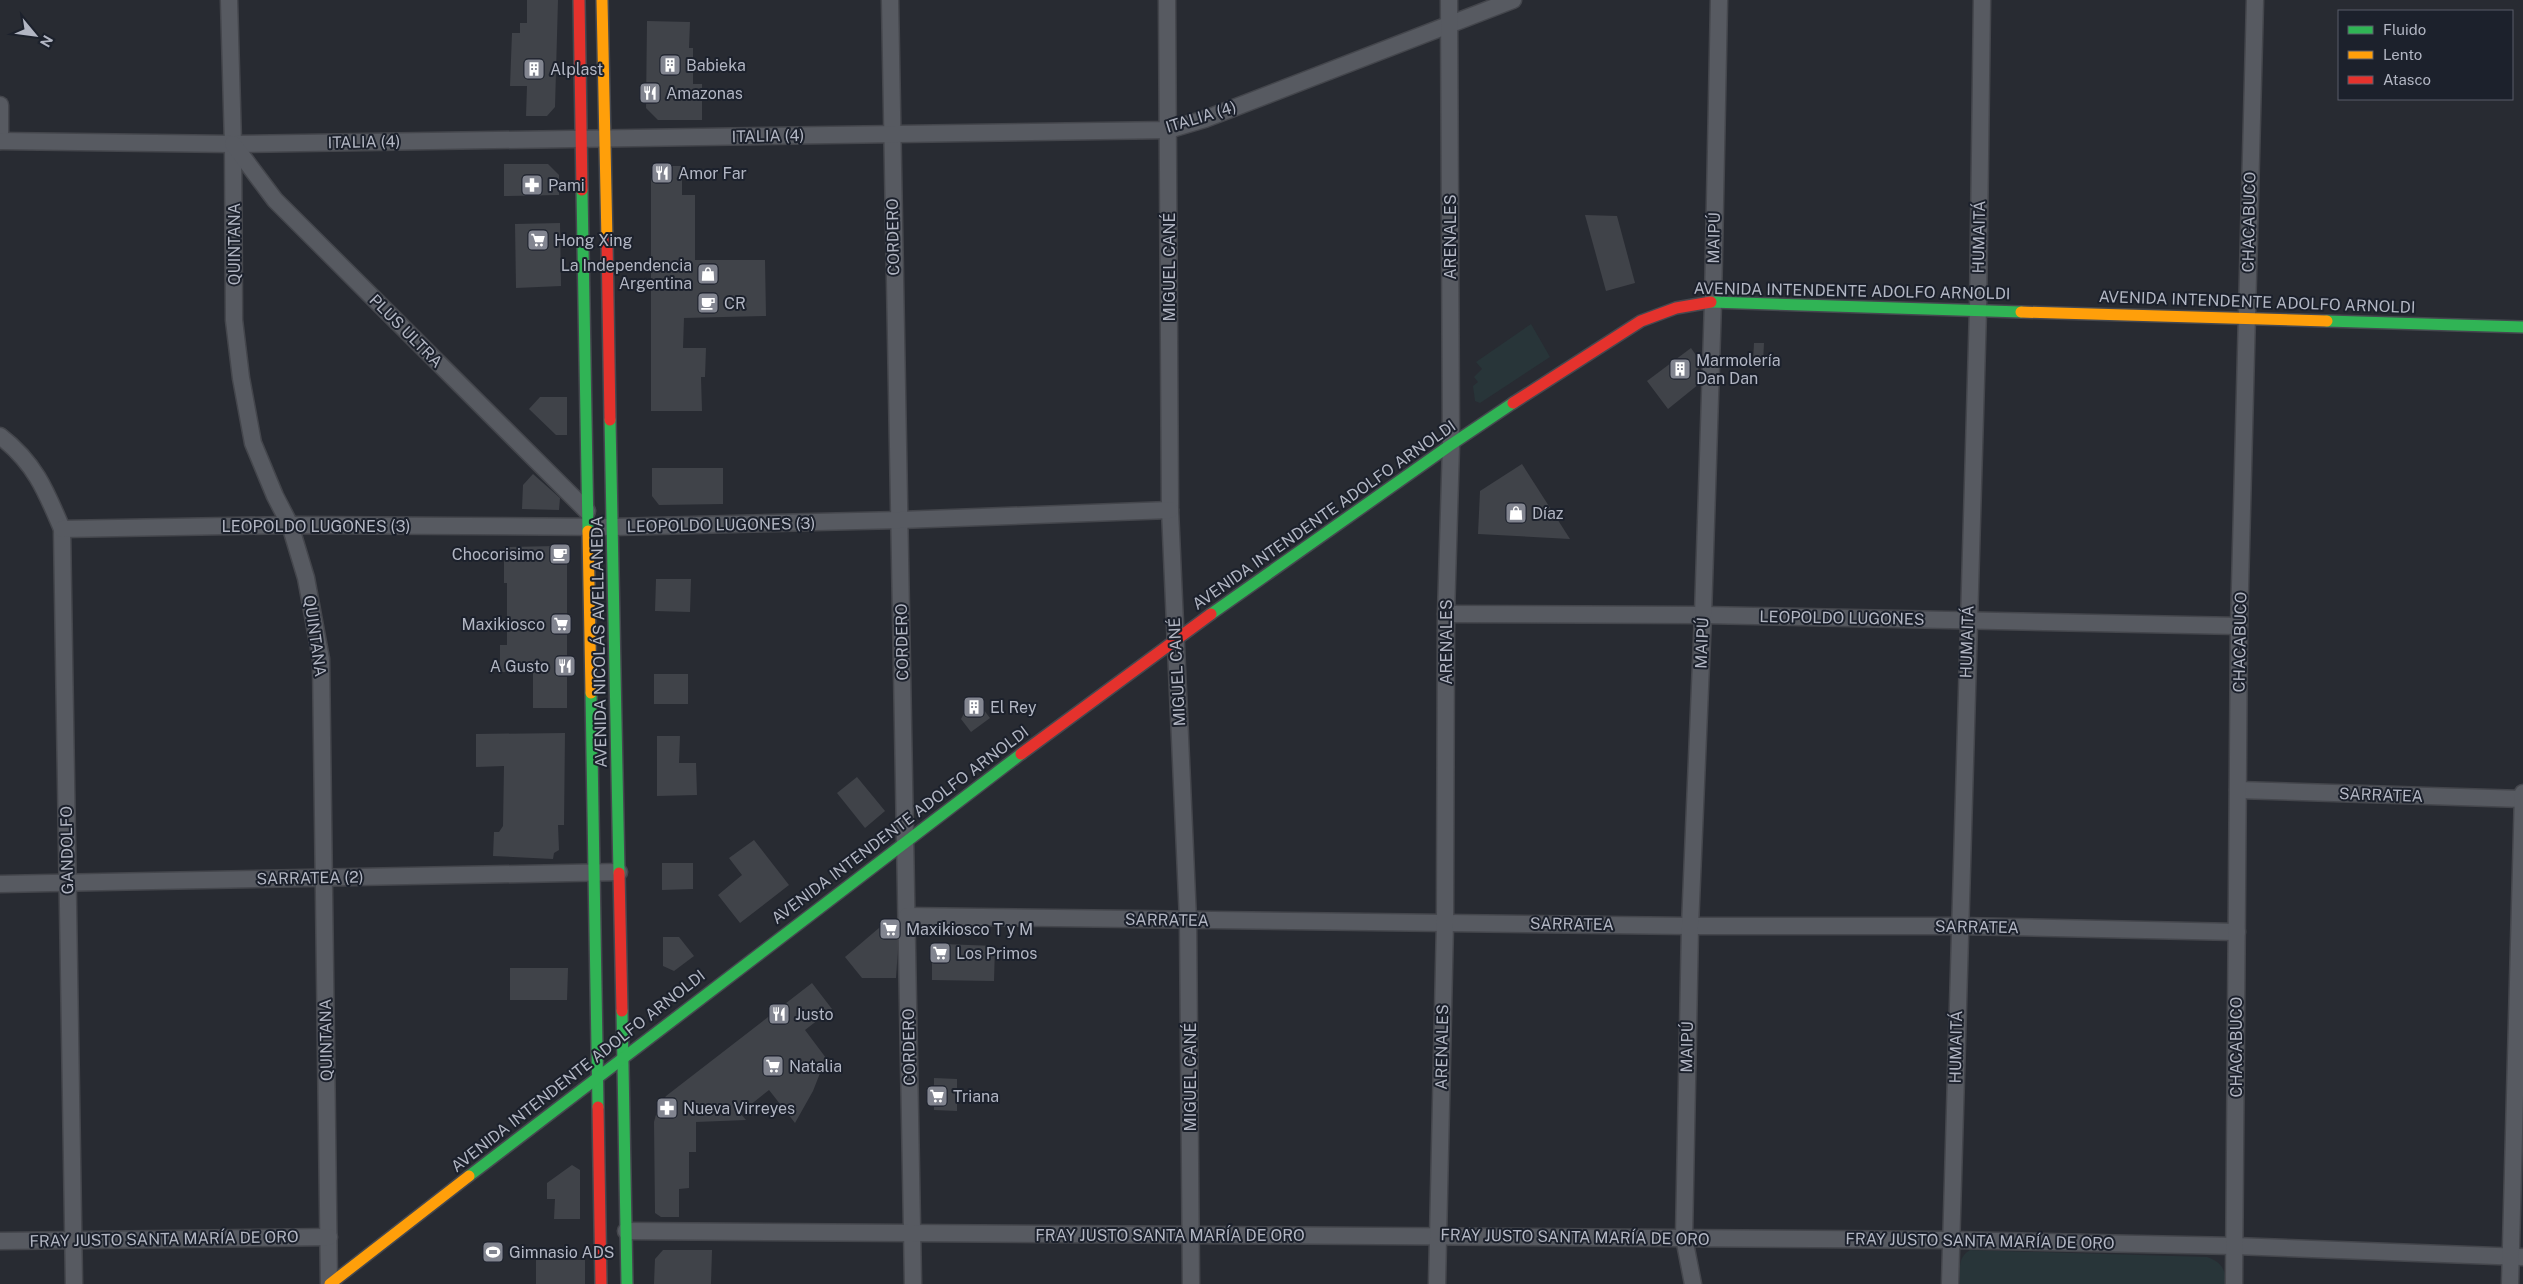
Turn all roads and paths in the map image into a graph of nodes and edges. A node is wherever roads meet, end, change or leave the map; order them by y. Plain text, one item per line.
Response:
1 (229, 0) edge
2 (579, 0) edge
3 (602, 0) edge
4 (890, 0) edge
5 (1167, 0) edge
6 (1449, 0) edge
7 (1513, 0) edge
8 (1719, 0) edge
9 (1982, 0) edge
10 (2255, 0) edge
11 (1449, 26) junction
12 (0, 105) edge
13 (1168, 130) junction
14 (891, 134) junction
15 (604, 138) junction
16 (582, 139) junction
17 (0, 141) edge
18 (233, 144) junction
19 (1713, 302) junction
20 (1978, 309) junction
21 (2247, 319) junction
22 (2523, 327) edge
23 (0, 436) edge
24 (1450, 445) junction
25 (1170, 510) junction
26 (588, 519) junction
27 (900, 520) junction
28 (290, 524) junction
29 (613, 527) junction
30 (62, 530) junction
31 (1446, 614) junction
32 (1703, 615) junction
33 (1968, 621) junction
34 (2239, 626) junction
35 (1176, 640) junction
36 (2238, 790) junction
37 (2523, 793) edge
38 (2523, 799) edge
39 (905, 839) junction
40 (595, 872) junction
41 (619, 872) junction
42 (324, 877) junction
43 (68, 882) junction
44 (0, 884) edge
45 (907, 916) junction
46 (1188, 920) junction
47 (1445, 922) junction
48 (1690, 926) junction
49 (1959, 926) junction
50 (2237, 932) junction
51 (622, 1058) junction
52 (598, 1077) junction
53 (626, 1231) junction
54 (912, 1234) junction
55 (1191, 1236) junction
56 (1438, 1236) junction
57 (329, 1237) junction
58 (1684, 1238) junction
59 (74, 1240) junction
60 (1951, 1240) junction
61 (0, 1242) edge
62 (2235, 1246) junction
63 (2517, 1257) edge
64 (74, 1284) edge
65 (330, 1284) edge
66 (601, 1284) edge
67 (627, 1284) edge
68 (913, 1284) edge
69 (1192, 1284) edge
70 (1437, 1284) edge
71 (1681, 1284) edge
72 (1693, 1284) edge
73 (1950, 1284) edge
74 (2234, 1284) edge
75 (2510, 1284) edge

1 - 18 street, QUINTANA
2 - 16 main road, AVENIDA NICOLÁS AVELLANEDA
3 - 15 main road, AVENIDA NICOLÁS AVELLANEDA
4 - 14 street, CORDERO
5 - 13 street, MIGUEL CANÉ
6 - 11 street, ARENALES
7 - 11 street, ITALIA (4)
8 - 19 street, MAIPÚ
9 - 20 street, HUMAITÁ
10 - 21 street, CHACABUCO
11 - 13 street, ITALIA (4)
11 - 24 street, ARENALES
12 - 17 street
13 - 14 street, ITALIA (4)
13 - 25 street, MIGUEL CANÉ
14 - 15 street, ITALIA (4)
14 - 27 street, CORDERO
15 - 16 street, ITALIA (4)
15 - 29 main road, AVENIDA NICOLÁS AVELLANEDA
16 - 18 street, ITALIA (4)
16 - 26 main road, AVENIDA NICOLÁS AVELLANEDA
17 - 18 street, ITALIA (4)
18 - 26 street, PLUS ULTRA
18 - 28 street, QUINTANA
19 - 20 main road, AVENIDA INTENDENTE ADOLFO ARNOLDI
19 - 24 main road, AVENIDA INTENDENTE ADOLFO ARNOLDI
19 - 32 street, MAIPÚ
20 - 21 main road, AVENIDA INTENDENTE ADOLFO ARNOLDI
20 - 33 street, HUMAITÁ
21 - 22 main road, AVENIDA INTENDENTE ADOLFO ARNOLDI
21 - 34 street, CHACABUCO
23 - 30 street, GANDOLFO
24 - 31 street, ARENALES
24 - 35 main road, AVENIDA INTENDENTE ADOLFO ARNOLDI
25 - 27 street, LEOPOLDO LUGONES (3)
25 - 35 street, MIGUEL CANÉ
26 - 28 street, LEOPOLDO LUGONES (3)
26 - 29 street, LEOPOLDO LUGONES (3)
26 - 40 main road, AVENIDA NICOLÁS AVELLANEDA
27 - 29 street, LEOPOLDO LUGONES (3)
27 - 39 street, CORDERO
28 - 30 street, LEOPOLDO LUGONES (3)
28 - 42 street, QUINTANA
29 - 41 main road, AVENIDA NICOLÁS AVELLANEDA
30 - 43 street, GANDOLFO
31 - 32 street, LEOPOLDO LUGONES
31 - 47 street, ARENALES
32 - 33 street, LEOPOLDO LUGONES
32 - 48 street, MAIPÚ
33 - 34 street, LEOPOLDO LUGONES
33 - 49 street, HUMAITÁ
34 - 36 street, CHACABUCO
35 - 39 main road, AVENIDA INTENDENTE ADOLFO ARNOLDI
35 - 46 street, MIGUEL CANÉ
36 - 38 street, SARRATEA
36 - 50 street, CHACABUCO
37 - 38 street
38 - 63 street
39 - 45 street, CORDERO
39 - 51 main road, AVENIDA INTENDENTE ADOLFO ARNOLDI
40 - 41 street, SARRATEA (2)
40 - 42 street, SARRATEA (2)
40 - 52 main road, AVENIDA NICOLÁS AVELLANEDA
41 - 51 main road, AVENIDA NICOLÁS AVELLANEDA
42 - 43 street, SARRATEA (2)
42 - 57 street, QUINTANA
43 - 44 street, SARRATEA (2)
43 - 59 street, GANDOLFO
45 - 46 street, SARRATEA
45 - 54 street, CORDERO
46 - 47 street, SARRATEA
46 - 55 street, MIGUEL CANÉ
47 - 48 street, SARRATEA
47 - 56 street, ARENALES
48 - 49 street, SARRATEA
48 - 58 street, MAIPÚ
49 - 50 street, SARRATEA
49 - 60 street, HUMAITÁ
50 - 62 street, CHACABUCO
51 - 52 main road, AVENIDA INTENDENTE ADOLFO ARNOLDI
51 - 53 main road, AVENIDA NICOLÁS AVELLANEDA
52 - 65 main road, AVENIDA INTENDENTE ADOLFO ARNOLDI
52 - 66 main road, AVENIDA NICOLÁS AVELLANEDA
53 - 54 street, FRAY JUSTO SANTA MARÍA DE ORO
53 - 67 main road, AVENIDA NICOLÁS AVELLANEDA
54 - 55 street, FRAY JUSTO SANTA MARÍA DE ORO
54 - 68 street, CORDERO
55 - 56 street, FRAY JUSTO SANTA MARÍA DE ORO
55 - 69 street, MIGUEL CANÉ
56 - 58 street, FRAY JUSTO SANTA MARÍA DE ORO
56 - 70 street, ARENALES
57 - 59 street, FRAY JUSTO SANTA MARÍA DE ORO
57 - 65 street, QUINTANA
58 - 60 street, FRAY JUSTO SANTA MARÍA DE ORO
58 - 71 street
58 - 72 street, MAIPÚ
59 - 61 street, FRAY JUSTO SANTA MARÍA DE ORO
59 - 64 street, GANDOLFO
60 - 62 street, FRAY JUSTO SANTA MARÍA DE ORO
60 - 73 street, HUMAITÁ
62 - 63 street, FRAY JUSTO SANTA MARÍA DE ORO
62 - 74 street, CHACABUCO
63 - 75 street

